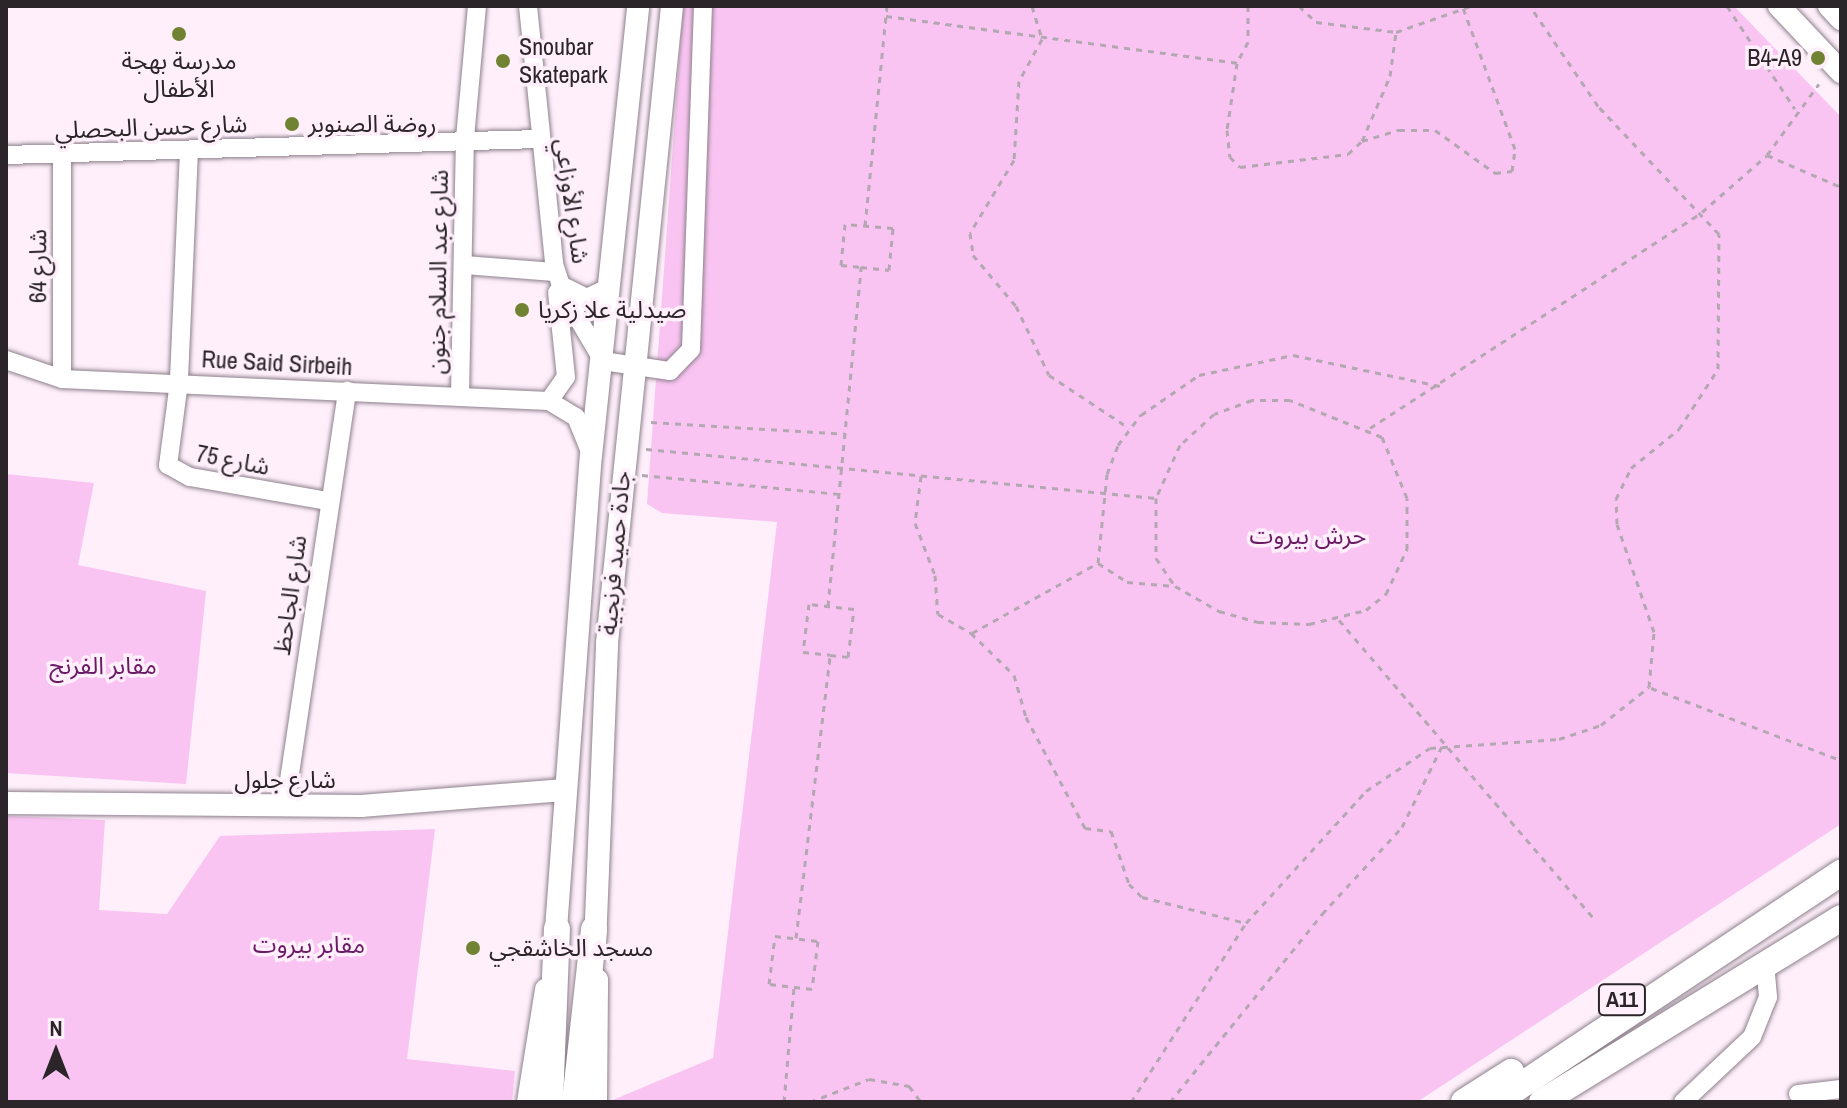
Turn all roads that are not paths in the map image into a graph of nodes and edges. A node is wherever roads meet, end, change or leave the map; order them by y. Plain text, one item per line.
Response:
1 (477, 6) edge
2 (528, 6) edge
3 (638, 6) edge
4 (672, 6) edge
5 (703, 6) edge
6 (1779, 6) edge
7 (1841, 72) edge
8 (465, 138) junction
9 (538, 139) junction
10 (189, 150) junction
11 (62, 154) junction
12 (6, 155) edge
13 (464, 265) junction
14 (557, 275) junction
15 (608, 290) junction
16 (600, 359) junction
17 (6, 360) edge
18 (632, 367) junction
19 (62, 379) junction
20 (179, 382) junction
21 (347, 391) junction
22 (460, 396) junction
23 (549, 401) junction
24 (591, 456) junction
25 (328, 501) junction
26 (564, 790) junction
27 (6, 803) edge
28 (285, 807) junction
29 (1841, 873) edge
30 (1786, 910) junction
31 (1841, 918) edge
32 (557, 929) junction
33 (594, 929) junction
34 (1796, 946) junction
35 (1766, 974) junction
36 (1841, 1089) edge
37 (1798, 1094) dead end
38 (528, 1102) edge
39 (550, 1102) edge
40 (575, 1102) edge
41 (596, 1102) edge
42 (1464, 1102) edge
43 (1496, 1102) edge
44 (1542, 1102) edge
45 (1571, 1102) edge
46 (1683, 1102) edge

1 - 8 street, شارع عبد السلام جنون
2 - 9 street, شارع الأوزاعي
3 - 15 main road, جادة حميد فرنجية
4 - 18 main road, جادة حميد فرنجية
5 - 18 street
6 - 7 main road
8 - 9 street, شارع حسن البحصلي
8 - 10 street, شارع حسن البحصلي
8 - 13 street, شارع عبد السلام جنون
9 - 14 street, شارع الأوزاعي
10 - 11 street, شارع حسن البحصلي
10 - 20 street
11 - 12 street, شارع حسن البحصلي
11 - 19 street, شارع 64
13 - 14 street
13 - 22 street, شارع عبد السلام جنون
14 - 15 main road
14 - 16 street, شارع الأوزاعي
14 - 23 street
15 - 16 main road, جادة حميد فرنجية
16 - 18 street
16 - 24 main road, جادة حميد فرنجية
17 - 19 street, Rue Said Sirbeih
18 - 33 main road, جادة حميد فرنجية
19 - 20 street, Rue Said Sirbeih
20 - 21 street, Rue Said Sirbeih
20 - 25 street, شارع 75
21 - 22 street, Rue Said Sirbeih
21 - 25 street, شارع الجاحظ
22 - 23 street, Rue Said Sirbeih
23 - 24 street
24 - 26 main road, جادة حميد فرنجية
25 - 28 street, شارع الجاحظ
26 - 28 main road, شارع جلول
26 - 32 main road, جادة حميد فرنجية
27 - 28 main road, شارع جلول
29 - 30 highway, A11
30 - 42 highway, A11
30 - 43 highway
31 - 34 highway, A11
32 - 38 main road
32 - 39 highway, جادة حميد فرنجية
33 - 40 highway, جادة حميد فرنجية
33 - 41 main road
34 - 35 highway, A11
34 - 44 highway
35 - 45 highway, A11
35 - 46 street
36 - 37 street

